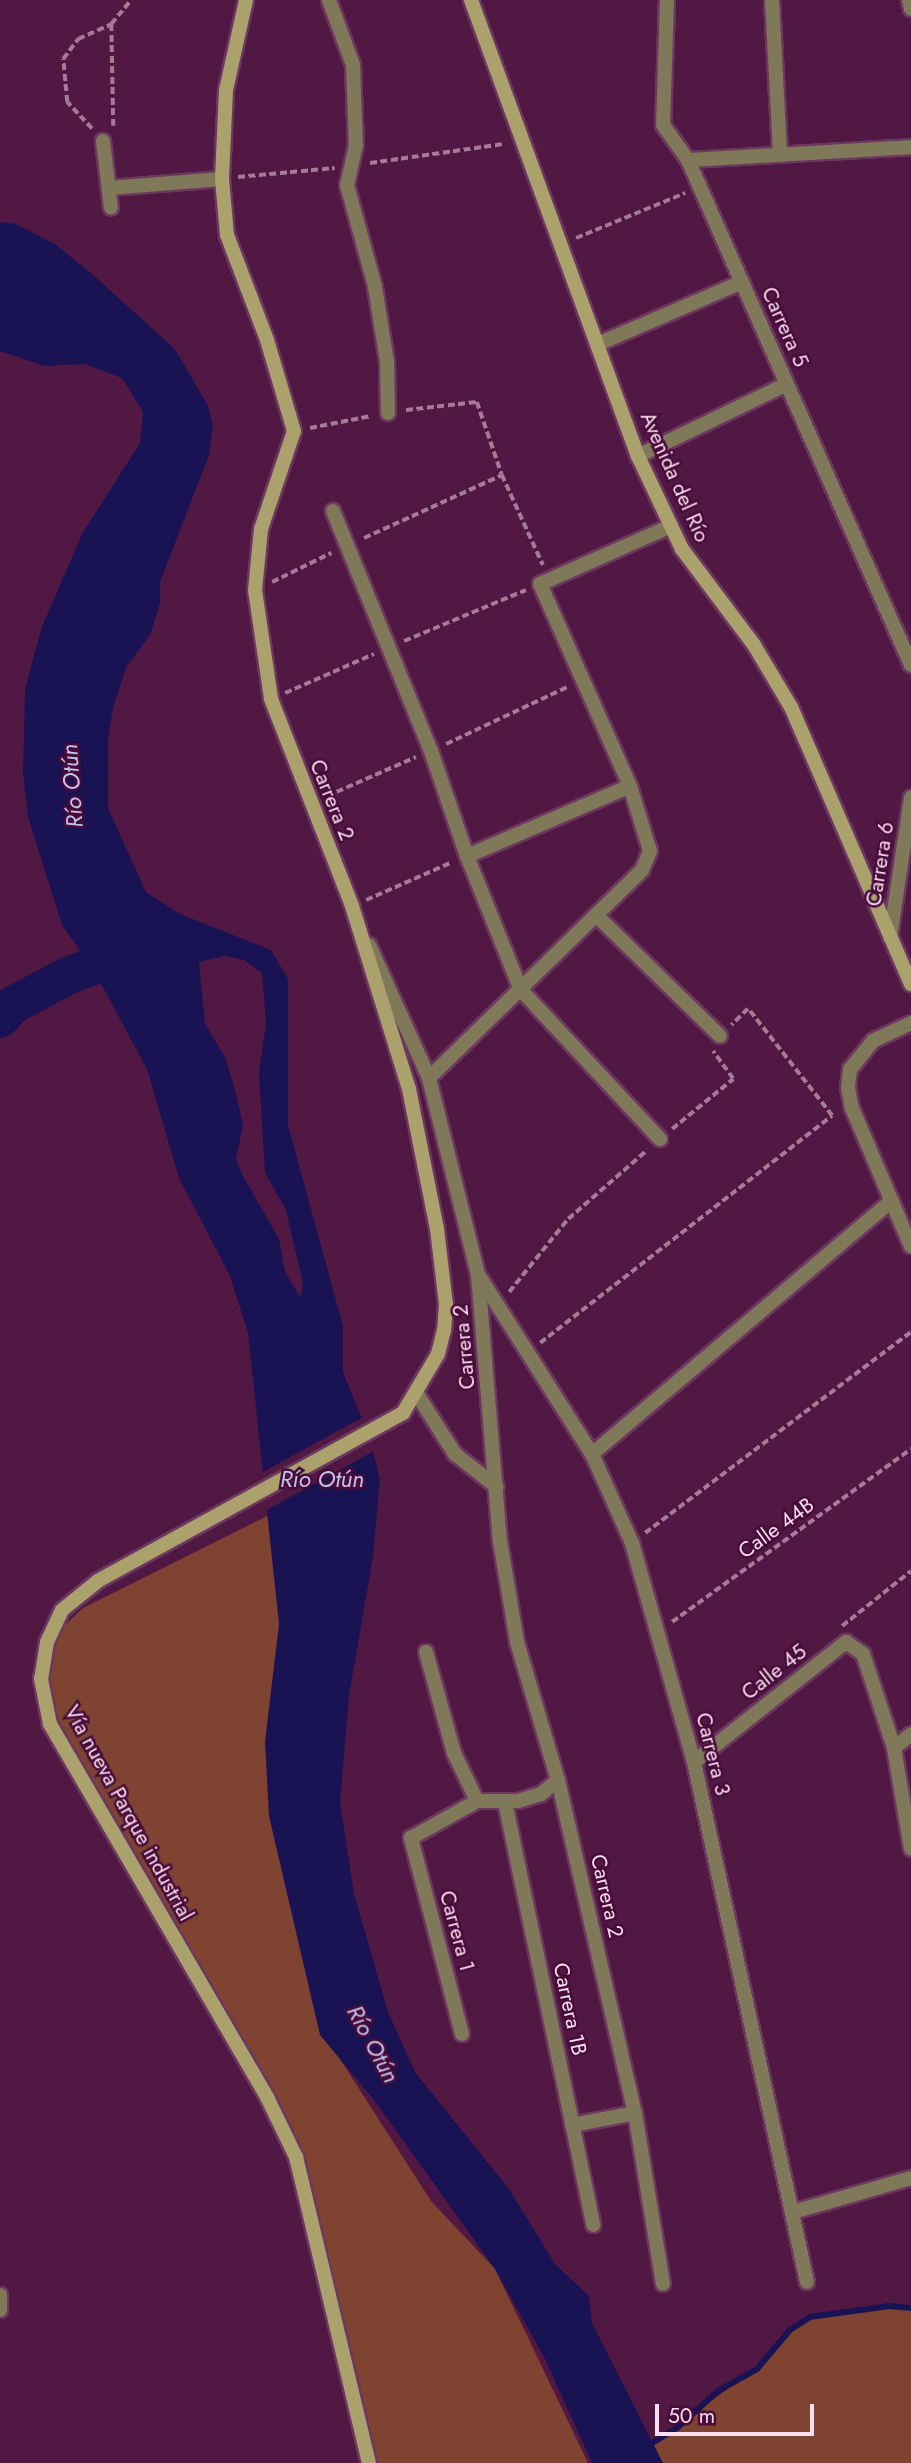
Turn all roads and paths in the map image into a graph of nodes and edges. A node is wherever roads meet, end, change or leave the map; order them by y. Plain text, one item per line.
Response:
1 (131, 0) edge
2 (246, 0) edge
3 (329, 0) edge
4 (471, 0) edge
5 (667, 0) edge
6 (772, 0) edge
7 (909, 0) edge
8 (911, 9) edge
9 (111, 24) junction
10 (103, 141) junction
11 (523, 142) junction
12 (911, 146) edge
13 (780, 152) junction
14 (688, 160) junction
15 (351, 166) junction
16 (222, 179) junction
17 (699, 187) junction
18 (109, 188) junction
19 (111, 208) dead end
20 (561, 244) junction
21 (742, 282) junction
22 (598, 344) junction
23 (786, 384) junction
24 (477, 402) dead end
25 (388, 413) dead end
26 (638, 456) junction
27 (502, 475) junction
28 (333, 511) dead end
29 (671, 526) junction
30 (346, 546) junction
31 (550, 580) junction
32 (255, 590) junction
33 (911, 665) edge
34 (630, 786) junction
35 (911, 798) edge
36 (467, 856) junction
37 (352, 906) junction
38 (596, 915) junction
39 (890, 937) junction
40 (911, 984) edge
41 (521, 990) junction
42 (911, 1023) edge
43 (720, 1036) junction
44 (429, 1078) junction
45 (660, 1139) junction
46 (891, 1201) junction
47 (911, 1246) edge
48 (478, 1275) junction
49 (500, 1302) junction
50 (911, 1332) edge
51 (530, 1351) junction
52 (417, 1394) junction
53 (911, 1449) edge
54 (592, 1454) junction
55 (497, 1487) junction
56 (632, 1543) junction
57 (911, 1571) edge
58 (659, 1632) junction
59 (846, 1642) junction
60 (426, 1652) dead end
61 (911, 1734) edge
62 (894, 1748) junction
63 (694, 1762) junction
64 (558, 1780) junction
65 (477, 1801) junction
66 (505, 1802) junction
67 (911, 1849) edge
68 (462, 2034) dead end
69 (635, 2113) junction
70 (572, 2125) junction
71 (911, 2178) edge
72 (793, 2213) junction
73 (593, 2225) dead end
74 (807, 2282) dead end
75 (663, 2284) dead end
76 (0, 2295) edge
77 (0, 2310) edge
78 (369, 2463) edge

1 - 9 path
2 - 16 main road
3 - 15 street
4 - 11 main road, Avenida del Río
5 - 14 street, Carrera 5
6 - 13 street
7 - 8 street
9 - 10 path
9 - 10 path
10 - 18 street
11 - 15 path
11 - 20 main road, Avenida del Río
12 - 13 street
13 - 14 street
14 - 17 street, Carrera 5
15 - 16 path
15 - 25 street
16 - 18 street
16 - 32 main road, Carrera 2
17 - 20 path
17 - 21 street, Carrera 5
18 - 19 street
20 - 22 main road, Avenida del Río
21 - 22 street
21 - 23 street, Carrera 5
22 - 26 main road, Avenida del Río
23 - 26 street
23 - 33 street, Carrera 5
24 - 27 path
26 - 29 main road, Avenida del Río
27 - 30 path
27 - 31 path
28 - 30 street
29 - 31 street
29 - 39 main road, Avenida del Río
30 - 32 path
30 - 36 street
31 - 34 street
32 - 37 main road, Carrera 2
34 - 36 street
34 - 38 street
35 - 39 street, Carrera 6
36 - 37 path
36 - 41 street
37 - 44 street, Carrera 2
37 - 52 main road, Vía nueva Parque industrial
38 - 41 street
38 - 43 street
39 - 40 main road, Avenida del Río
41 - 44 street
41 - 45 street
42 - 46 street
43 - 45 path
43 - 51 path
44 - 48 street, Carrera 2
45 - 49 path
46 - 47 street
46 - 54 street
48 - 49 street, Carrera 3
48 - 55 street, Carrera 2
49 - 51 street, Carrera 3
50 - 56 path
51 - 54 street, Carrera 3
52 - 55 street
52 - 78 main road, Vía nueva Parque industrial
53 - 58 path, Calle 44B
54 - 56 street, Carrera 3
55 - 64 street, Carrera 2
56 - 58 street, Carrera 3
57 - 59 path
58 - 63 street, Carrera 3
59 - 62 street
59 - 63 street, Calle 45
60 - 65 street
61 - 62 street
62 - 67 street
63 - 72 street, Carrera 3
64 - 66 street
64 - 69 street, Carrera 2
65 - 66 street
65 - 68 street, Carrera 1
66 - 70 street, Carrera 1B
69 - 70 street
69 - 75 street, Carrera 2
70 - 73 street, Carrera 1B
71 - 72 street
72 - 74 street, Carrera 3
76 - 77 street

